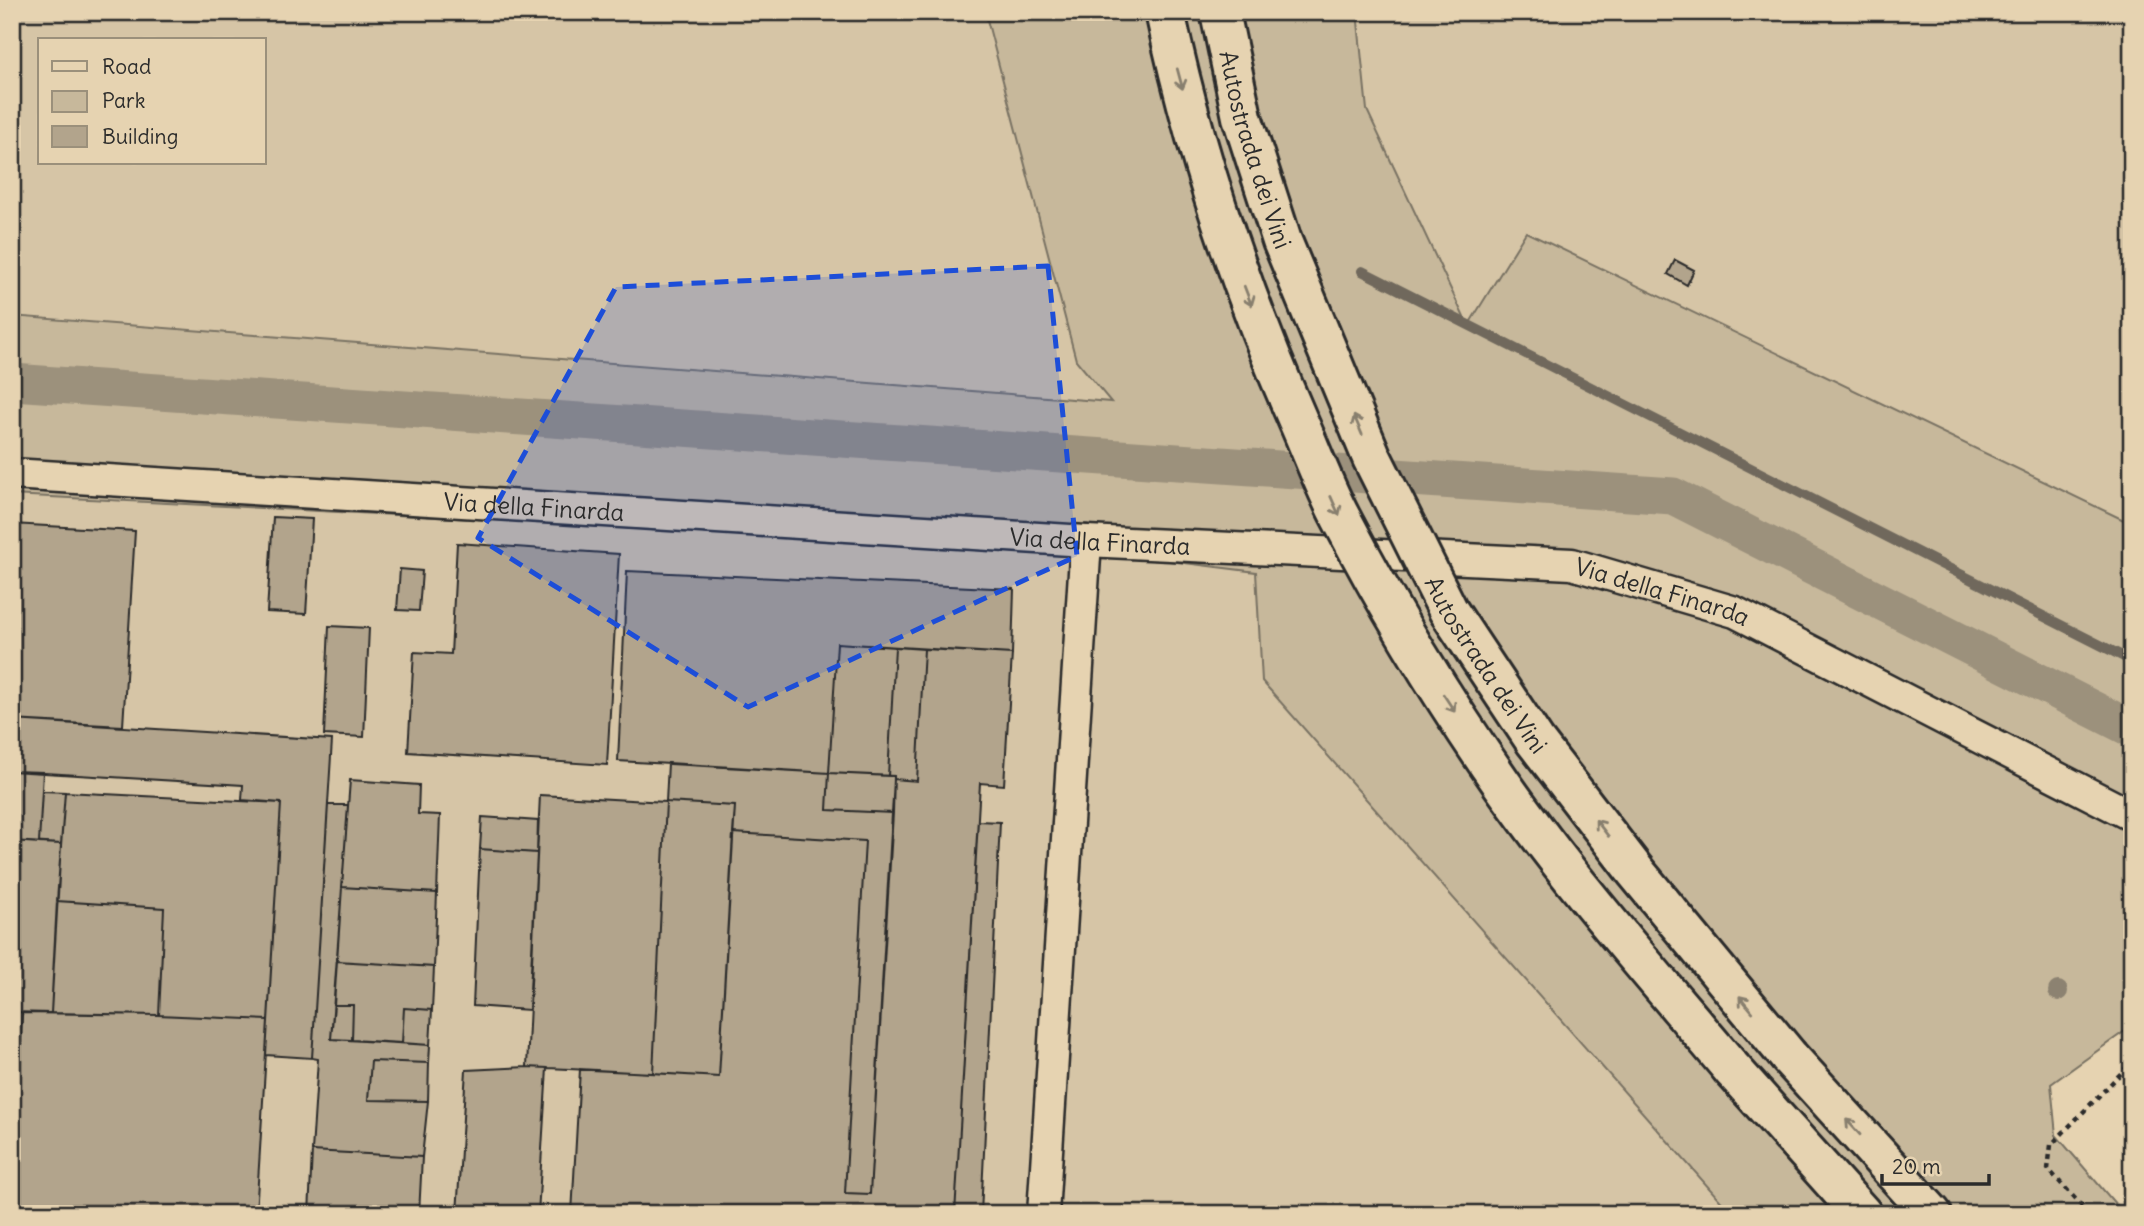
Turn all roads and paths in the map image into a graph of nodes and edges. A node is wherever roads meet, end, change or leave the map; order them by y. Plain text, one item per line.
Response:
1 (1165, 12) edge
2 (1220, 12) edge
3 (12, 474) edge
4 (1086, 541) junction
5 (2132, 816) edge
6 (2132, 1062) edge
7 (1043, 1214) edge
8 (1862, 1214) edge
9 (1932, 1214) edge
10 (2090, 1214) edge

1 -> 8 highway, bridge
9 -> 2 highway, Autostrada dei Vini, bridge
3 - 4 street, Via della Finarda
4 - 5 street, Via della Finarda
4 - 7 street
6 - 10 path

